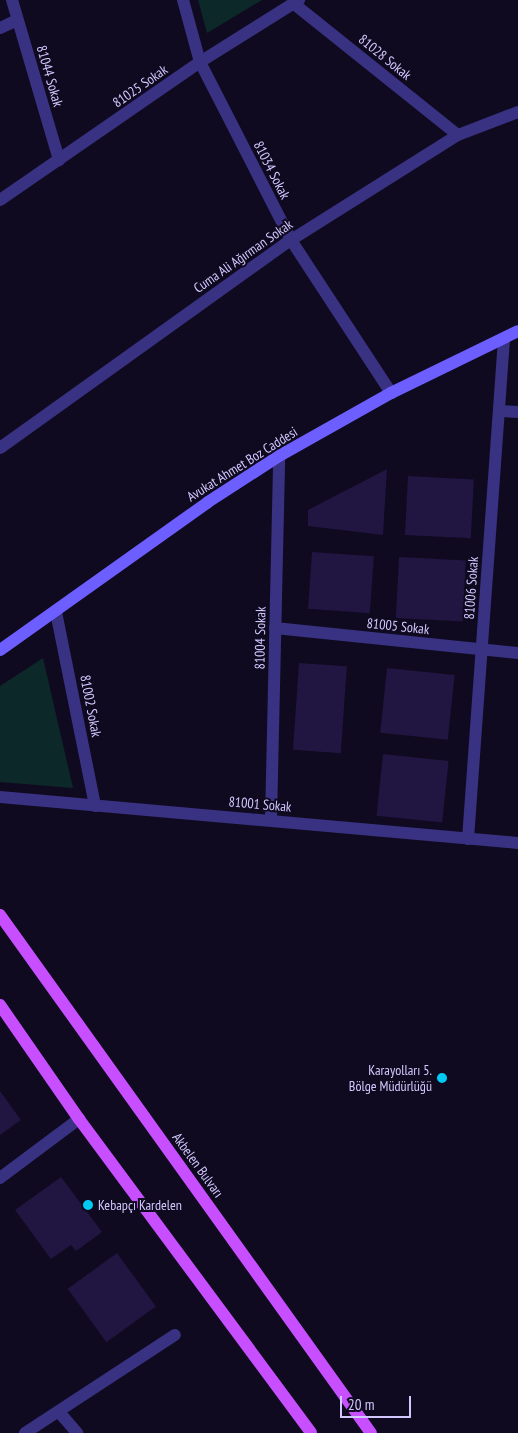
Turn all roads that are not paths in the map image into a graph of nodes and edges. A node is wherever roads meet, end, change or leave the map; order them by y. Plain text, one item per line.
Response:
1 (12, 0) edge
2 (183, 0) edge
3 (296, 2) edge
4 (17, 20) junction
5 (0, 28) edge
6 (200, 62) junction
7 (518, 112) edge
8 (458, 135) junction
9 (59, 160) junction
10 (0, 200) edge
11 (291, 240) junction
12 (518, 332) edge
13 (504, 339) junction
14 (391, 393) junction
15 (499, 410) junction
16 (518, 412) edge
17 (0, 448) edge
18 (279, 456) junction
19 (56, 612) junction
20 (275, 628) junction
21 (481, 649) junction
22 (0, 650) edge
23 (518, 653) edge
24 (0, 797) edge
25 (95, 806) junction
26 (271, 820) junction
27 (468, 839) junction
28 (518, 843) edge
29 (0, 915) edge
30 (0, 1005) edge
31 (78, 1119) junction
32 (0, 1178) edge
33 (175, 1335) dead end
34 (59, 1412) junction
35 (25, 1433) edge
36 (77, 1433) edge
37 (311, 1433) edge
38 (371, 1433) edge

1 - 4 street, 81044 Sokak
2 - 6 street, 81034 Sokak
3 - 6 street, 81025 Sokak
3 - 8 street, 81028 Sokak
4 - 5 street
4 - 9 street, 81044 Sokak
6 - 9 street, 81025 Sokak
6 - 11 street, 81034 Sokak
7 - 8 street, Cuma Ali Ağırman Sokak
8 - 11 street, Cuma Ali Ağırman Sokak
9 - 10 street, 81025 Sokak
11 - 14 street, 81034 Sokak
11 - 17 street, Cuma Ali Ağırman Sokak
12 - 13 street, Avukat Ahmet Boz Caddesi
13 - 14 street, Avukat Ahmet Boz Caddesi
13 - 15 street, 81006 Sokak
14 - 18 street, Avukat Ahmet Boz Caddesi
15 - 16 street
15 - 21 street, 81006 Sokak
18 - 19 street, Avukat Ahmet Boz Caddesi
18 - 20 street, 81004 Sokak
19 - 22 street, Avukat Ahmet Boz Caddesi
19 - 25 street, 81002 Sokak
20 - 21 street, 81005 Sokak
20 - 26 street, 81004 Sokak
21 - 23 street, 81005 Sokak
21 - 27 street, 81006 Sokak
24 - 25 street, 81001 Sokak
25 - 26 street, 81001 Sokak
26 - 27 street, 81001 Sokak
27 - 28 street, 81001 Sokak
29 - 38 main road, Akbelen Bulvarı
30 - 31 main road
31 - 32 street
31 - 37 main road
33 - 34 street
34 - 35 street
34 - 36 street

